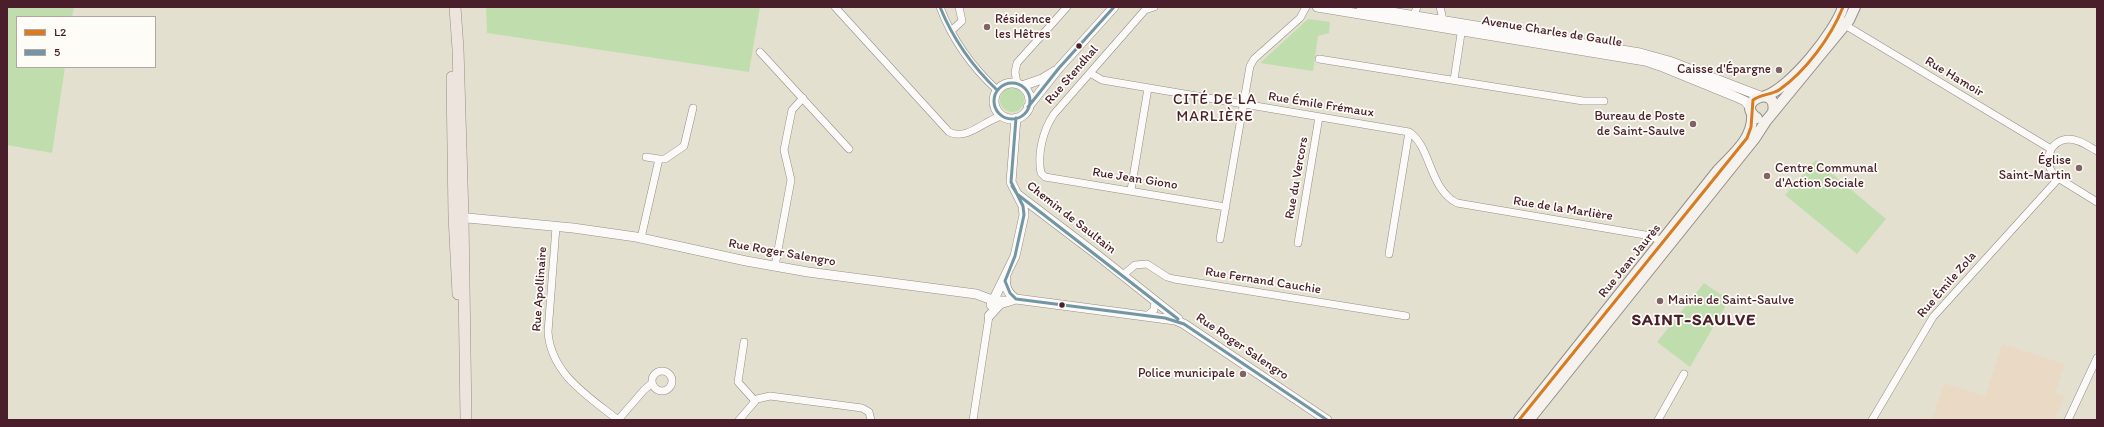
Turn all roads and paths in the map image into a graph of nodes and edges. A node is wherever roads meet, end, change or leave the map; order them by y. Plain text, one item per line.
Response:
1 (940, 7) edge
2 (959, 7) edge
3 (1067, 7) edge
4 (1114, 7) edge
5 (1154, 7) edge
6 (1306, 7) edge
7 (1317, 7) edge
8 (1361, 7) edge
9 (1440, 7) edge
10 (1844, 7) edge
11 (1855, 7) edge
12 (455, 8) edge
13 (839, 8) edge
14 (1414, 15) edge
15 (1442, 24) junction
16 (1845, 25) junction
17 (1462, 27) junction
18 (951, 31) junction
19 (760, 52) dead end
20 (1318, 59) dead end
21 (1059, 68) junction
22 (1090, 73) junction
23 (1454, 80) junction
24 (1020, 84) junction
25 (1148, 88) junction
26 (997, 90) junction
27 (1762, 96) junction
28 (803, 98) junction
29 (1604, 101) dead end
30 (1243, 104) junction
31 (1028, 107) junction
32 (693, 108) dead end
33 (1751, 110) junction
34 (1772, 114) junction
35 (1002, 116) junction
36 (1319, 117) junction
37 (1016, 118) junction
38 (1409, 132) junction
39 (849, 149) dead end
40 (2051, 149) junction
41 (2097, 151) edge
42 (646, 157) dead end
43 (659, 159) junction
44 (1041, 175) joint
45 (2058, 179) junction
46 (1131, 190) junction
47 (1017, 194) junction
48 (2097, 202) edge
49 (1226, 206) junction
50 (1038, 211) junction
51 (1024, 215) junction
52 (458, 217) junction
53 (556, 227) junction
54 (641, 238) junction
55 (1220, 239) dead end
56 (1298, 243) dead end
57 (1665, 244) junction
58 (1389, 254) dead end
59 (775, 266) junction
60 (1006, 275) junction
61 (1122, 275) junction
62 (1016, 299) junction
63 (993, 300) junction
64 (1007, 301) junction
65 (1155, 302) junction
66 (1148, 315) junction
67 (989, 316) junction
68 (1406, 316) dead end
69 (1184, 324) junction
70 (744, 342) dead end
71 (2097, 358) edge
72 (1684, 374) dead end
73 (652, 383) dead end
74 (755, 401) junction
75 (466, 420) edge
76 (618, 420) edge
77 (739, 420) edge
78 (871, 420) edge
79 (975, 420) edge
80 (1327, 420) edge
81 (1519, 420) edge
82 (1529, 420) edge
83 (1658, 420) edge
84 (1872, 420) edge
85 (2068, 420) edge

1 - 18 street
2 - 18 street
3 - 24 street
4 - 21 street
5 - 22 street, Rue Stendhal
6 - 30 street
7 - 14 street, Avenue Charles de Gaulle
8 - 14 street, Avenue Charles de Gaulle
9 - 15 street
10 - 27 main road
11 - 16 main road, Rue Jean Jaurès
12 - 52 main road
13 - 35 street
14 - 15 street, Avenue Charles de Gaulle
15 - 17 street, Avenue Charles de Gaulle
16 - 34 main road, Rue Jean Jaurès
16 - 40 street, Rue Hamoir
17 - 23 street
17 - 27 street, Avenue Charles de Gaulle
17 - 33 street, Avenue Charles de Gaulle
18 - 26 street
19 - 28 street
20 - 23 street
21 - 24 street
21 - 31 street
22 - 25 street, Rue Émile Frémaux
22 - 44 street, Rue Stendhal
23 - 29 street
24 - 26 street
24 - 31 street
25 - 30 street, Rue Émile Frémaux
25 - 46 street
26 - 35 street
27 - 33 main road
27 - 34 main road
28 - 39 street
28 - 59 street
30 - 36 street, Rue Émile Frémaux
30 - 49 street
31 - 37 street
32 - 43 street
33 - 34 main road
33 - 57 main road, Rue Jean Jaurès
34 - 57 main road, Rue Jean Jaurès
35 - 37 street
36 - 38 street, Rue Émile Frémaux
36 - 56 street, Rue du Vercors
37 - 47 street, Chemin de Saultain
38 - 57 street, Rue de la Marlière
38 - 58 street
40 - 41 street
40 - 45 street
42 - 43 street
43 - 54 street
44 - 46 street, Rue Jean Giono
45 - 48 street
45 - 84 street, Rue Émile Zola
46 - 49 street, Rue Jean Giono
47 - 50 street, Chemin de Saultain
47 - 51 street
49 - 55 street
50 - 51 street
50 - 61 street, Chemin de Saultain
51 - 60 street
52 - 53 street, Rue Roger Salengro
52 - 75 main road
53 - 54 street, Rue Roger Salengro
53 - 76 street, Rue Apollinaire
54 - 59 street, Rue Roger Salengro
57 - 81 main road, Rue Jean Jaurès
57 - 82 main road, Rue Jean Jaurès
59 - 63 street, Rue Roger Salengro
60 - 62 street
60 - 63 street
61 - 65 street, Chemin de Saultain
61 - 68 street, Rue Fernand Cauchie
62 - 64 street, Rue Roger Salengro
62 - 66 street, Rue Roger Salengro
63 - 64 street, Rue Roger Salengro
63 - 67 street
64 - 67 street
65 - 66 street
65 - 69 street, Chemin de Saultain
66 - 69 street, Rue Roger Salengro
67 - 79 street
69 - 80 street, Rue Roger Salengro
70 - 74 street
71 - 85 street
72 - 83 street
73 - 76 street
74 - 77 street
74 - 78 street

